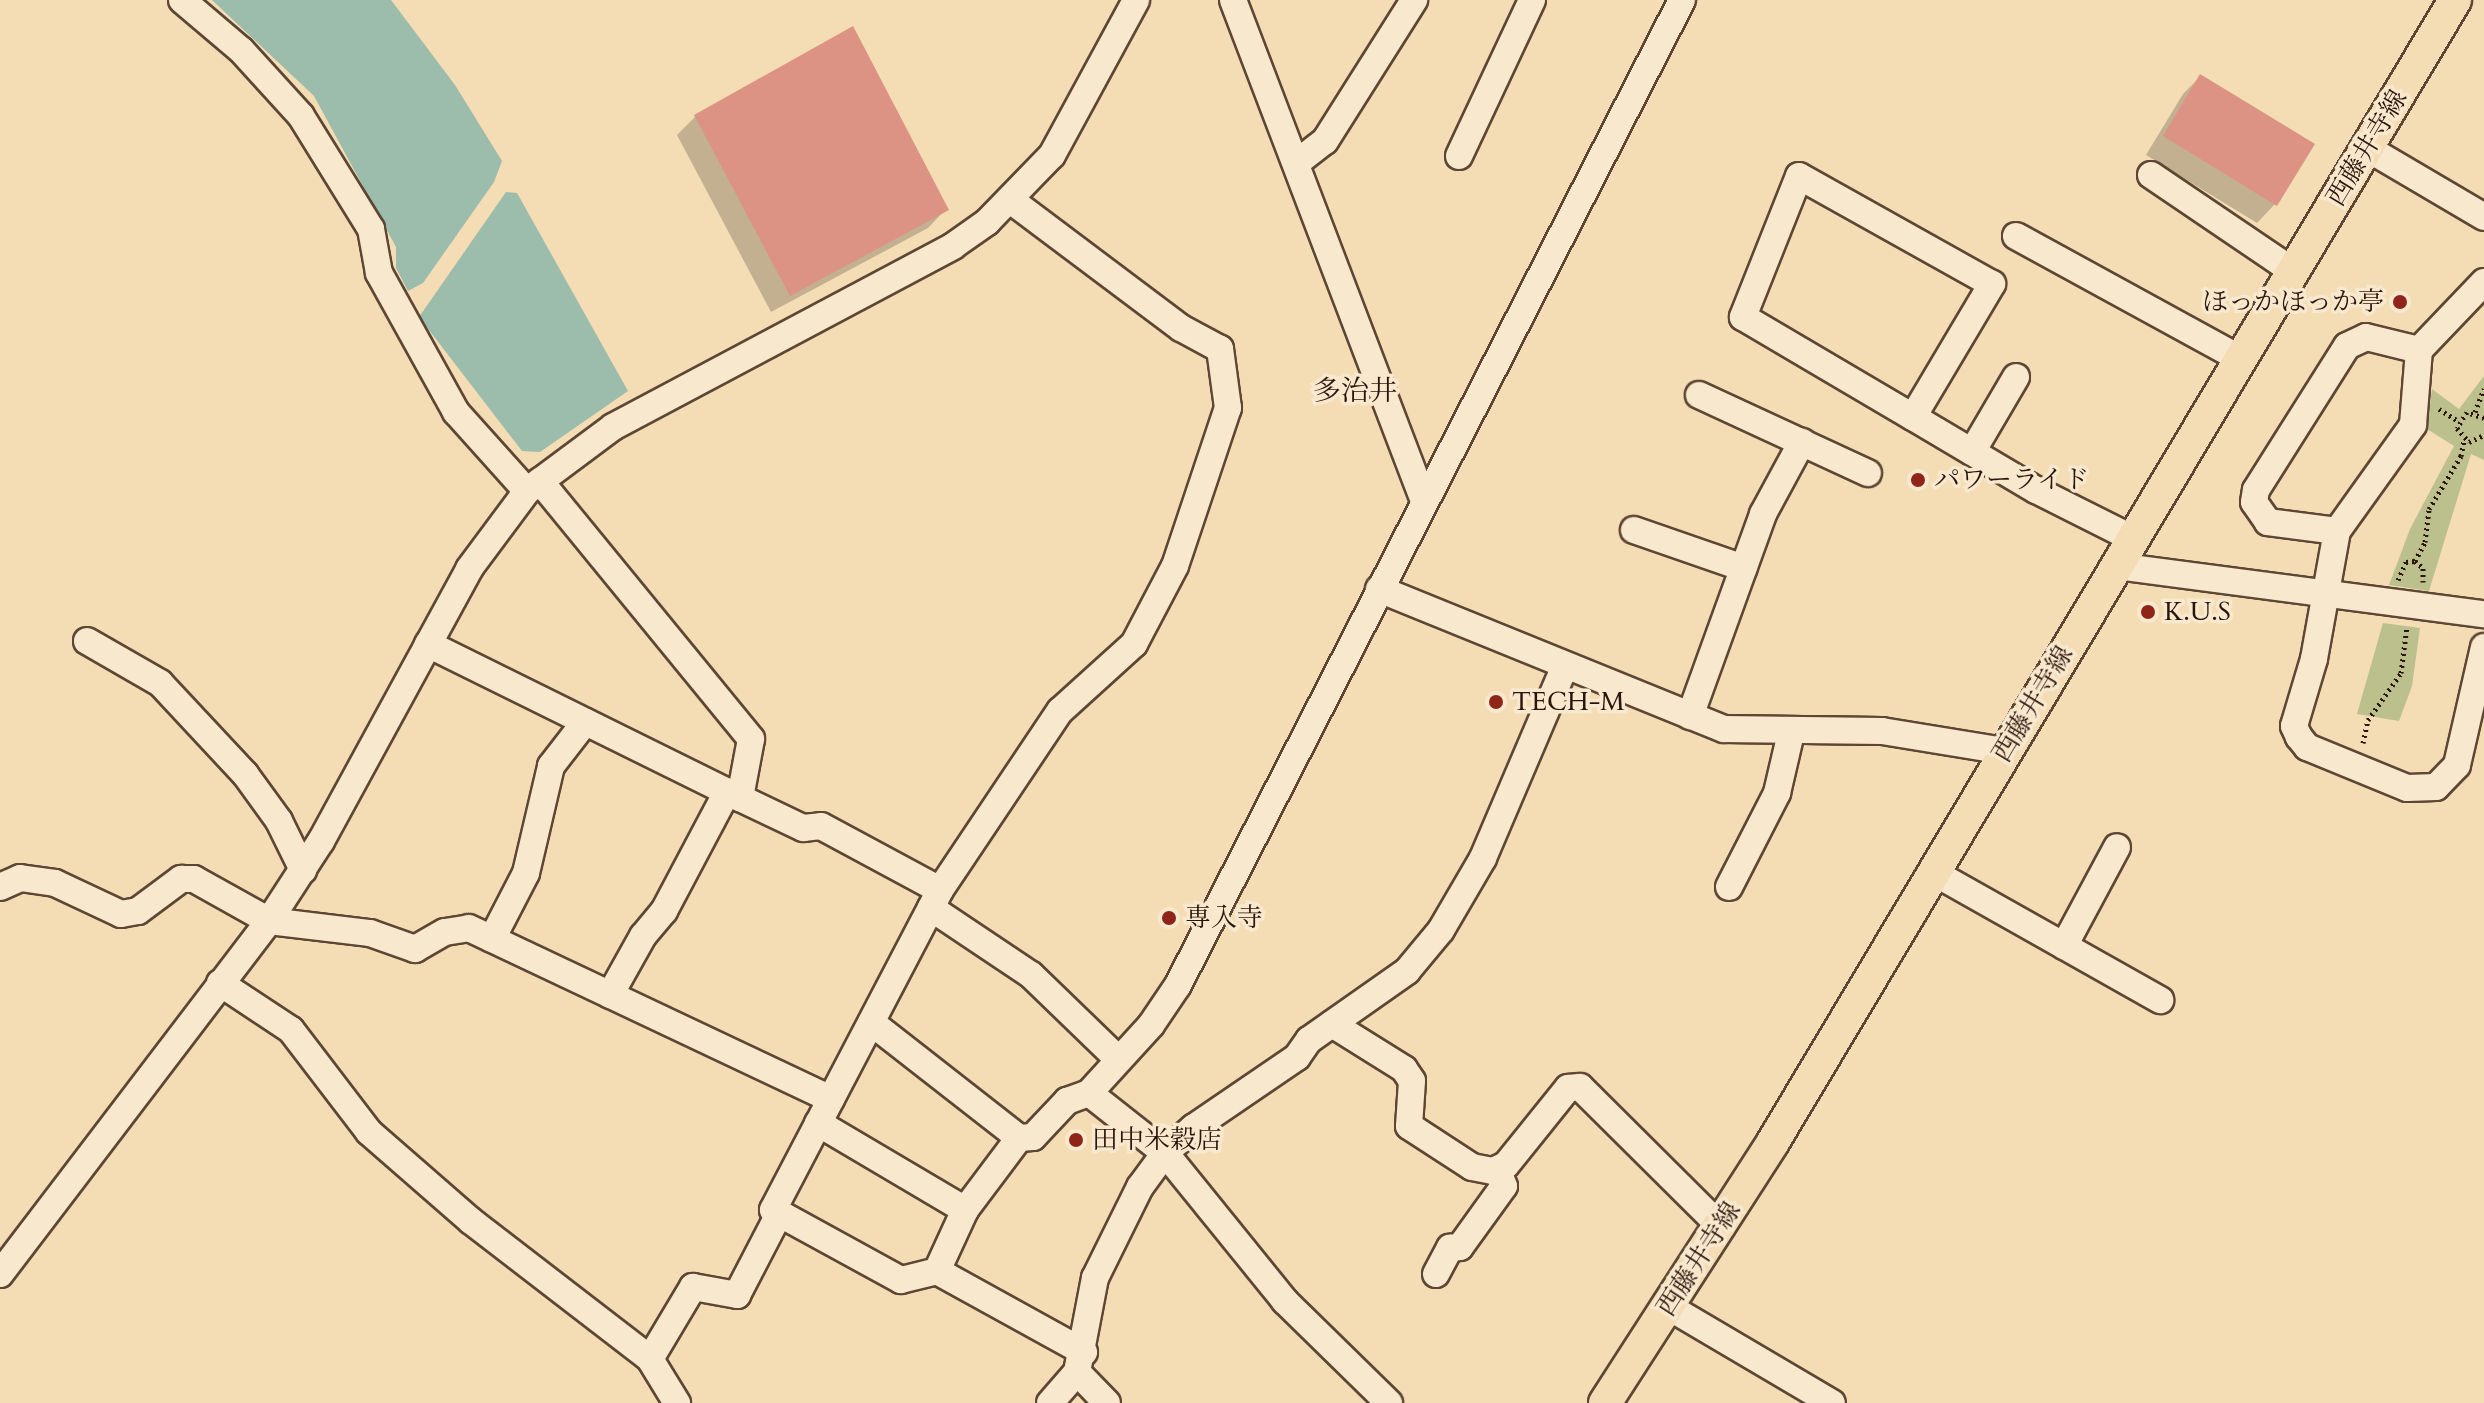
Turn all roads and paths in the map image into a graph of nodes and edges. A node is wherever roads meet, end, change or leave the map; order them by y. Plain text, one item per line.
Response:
1 (182, 0) edge
2 (1136, 0) edge
3 (1233, 0) edge
4 (1414, 0) edge
5 (1532, 0) edge
6 (1682, 0) edge
7 (2455, 0) edge
8 (2367, 148) junction
9 (1459, 156) dead end
10 (1299, 161) junction
11 (2151, 175) dead end
12 (1012, 201) junction
13 (2484, 217) edge
14 (2016, 236) dead end
15 (2293, 271) junction
16 (2484, 282) edge
17 (2419, 350) junction
18 (2241, 359) junction
19 (2016, 377) dead end
20 (2484, 389) edge
21 (1699, 395) dead end
22 (2475, 412) junction
23 (1913, 417) junction
24 (2484, 418) edge
25 (2483, 437) edge
26 (2464, 440) junction
27 (1802, 442) junction
28 (1972, 452) junction
29 (1868, 473) dead end
30 (533, 486) junction
31 (1424, 501) junction
32 (1634, 530) dead end
33 (2337, 531) junction
34 (2134, 539) junction
35 (2415, 561) dead end
36 (2117, 566) junction
37 (1744, 568) junction
38 (1379, 589) junction
39 (2326, 595) junction
40 (2484, 614) edge
41 (2408, 621) dead end
42 (87, 641) dead end
43 (428, 644) junction
44 (2484, 647) edge
45 (1565, 666) junction
46 (1690, 716) junction
47 (585, 722) junction
48 (1791, 733) junction
49 (2004, 751) junction
50 (2357, 767) junction
51 (733, 795) junction
52 (2117, 847) dead end
53 (303, 870) junction
54 (1933, 872) junction
55 (0, 887) edge
56 (1729, 887) dead end
57 (936, 899) junction
58 (269, 921) junction
59 (492, 939) junction
60 (2064, 946) junction
61 (220, 983) junction
62 (610, 995) junction
63 (2160, 1000) dead end
64 (872, 1023) junction
65 (1332, 1024) junction
66 (1118, 1059) junction
67 (1089, 1093) junction
68 (831, 1099) junction
69 (818, 1123) junction
70 (1019, 1138) junction
71 (1165, 1153) junction
72 (1497, 1169) junction
73 (965, 1210) junction
74 (779, 1214) junction
75 (1721, 1227) junction
76 (3, 1270) edge
77 (937, 1271) junction
78 (1436, 1274) dead end
79 (1669, 1307) junction
80 (650, 1359) junction
81 (1080, 1362) junction
82 (677, 1403) edge
83 (1050, 1403) edge
84 (1107, 1403) edge
85 (1389, 1403) edge
86 (1605, 1403) edge
87 (1832, 1403) edge

1 - 30 street
2 - 12 street
3 - 10 street
4 - 10 street
5 - 9 street
6 - 31 street
7 - 8 main road, 西藤井寺線
8 - 13 street
8 - 15 main road, 西藤井寺線
10 - 31 street
11 - 15 street
12 - 30 street
12 - 57 street
14 - 18 street
15 - 18 main road, 西藤井寺線
16 - 17 street
17 - 33 street
17 - 33 street
18 - 34 main road, 西藤井寺線
19 - 28 street
20 - 22 path
21 - 27 street
22 - 24 path
22 - 26 path
23 - 23 street
23 - 28 street
25 - 26 path
26 - 35 path
27 - 29 street
27 - 37 street
28 - 34 street
30 - 43 street
30 - 51 street
31 - 38 street
32 - 37 street
33 - 39 street
34 - 36 main road, 西藤井寺線
36 - 39 street
36 - 49 main road, 西藤井寺線
37 - 46 street
38 - 45 street
38 - 66 street
39 - 40 street
39 - 50 street
41 - 50 path
42 - 53 street
43 - 47 street
43 - 53 street
44 - 50 street
45 - 46 street
45 - 65 street
46 - 48 street
47 - 51 street
47 - 59 street
48 - 49 street
48 - 56 street
49 - 54 main road, 西藤井寺線
51 - 57 street
51 - 62 street
52 - 60 street
53 - 58 street
54 - 60 street
54 - 75 main road, 西藤井寺線
55 - 58 street
57 - 64 street
57 - 66 street
58 - 59 street
58 - 61 street
59 - 62 street
60 - 63 street
61 - 76 street
61 - 80 street
62 - 68 street
64 - 68 street
64 - 70 street
65 - 71 street
65 - 72 street
66 - 67 street
67 - 70 street
67 - 71 street
68 - 69 street
69 - 73 street
69 - 74 street
70 - 73 street
71 - 81 street
71 - 85 street
72 - 75 street
72 - 78 street
73 - 77 street
74 - 77 street
74 - 80 street
75 - 79 main road, 西藤井寺線
77 - 81 street
79 - 86 main road, 西藤井寺線
79 - 87 street
80 - 82 street
81 - 83 street
81 - 84 street

